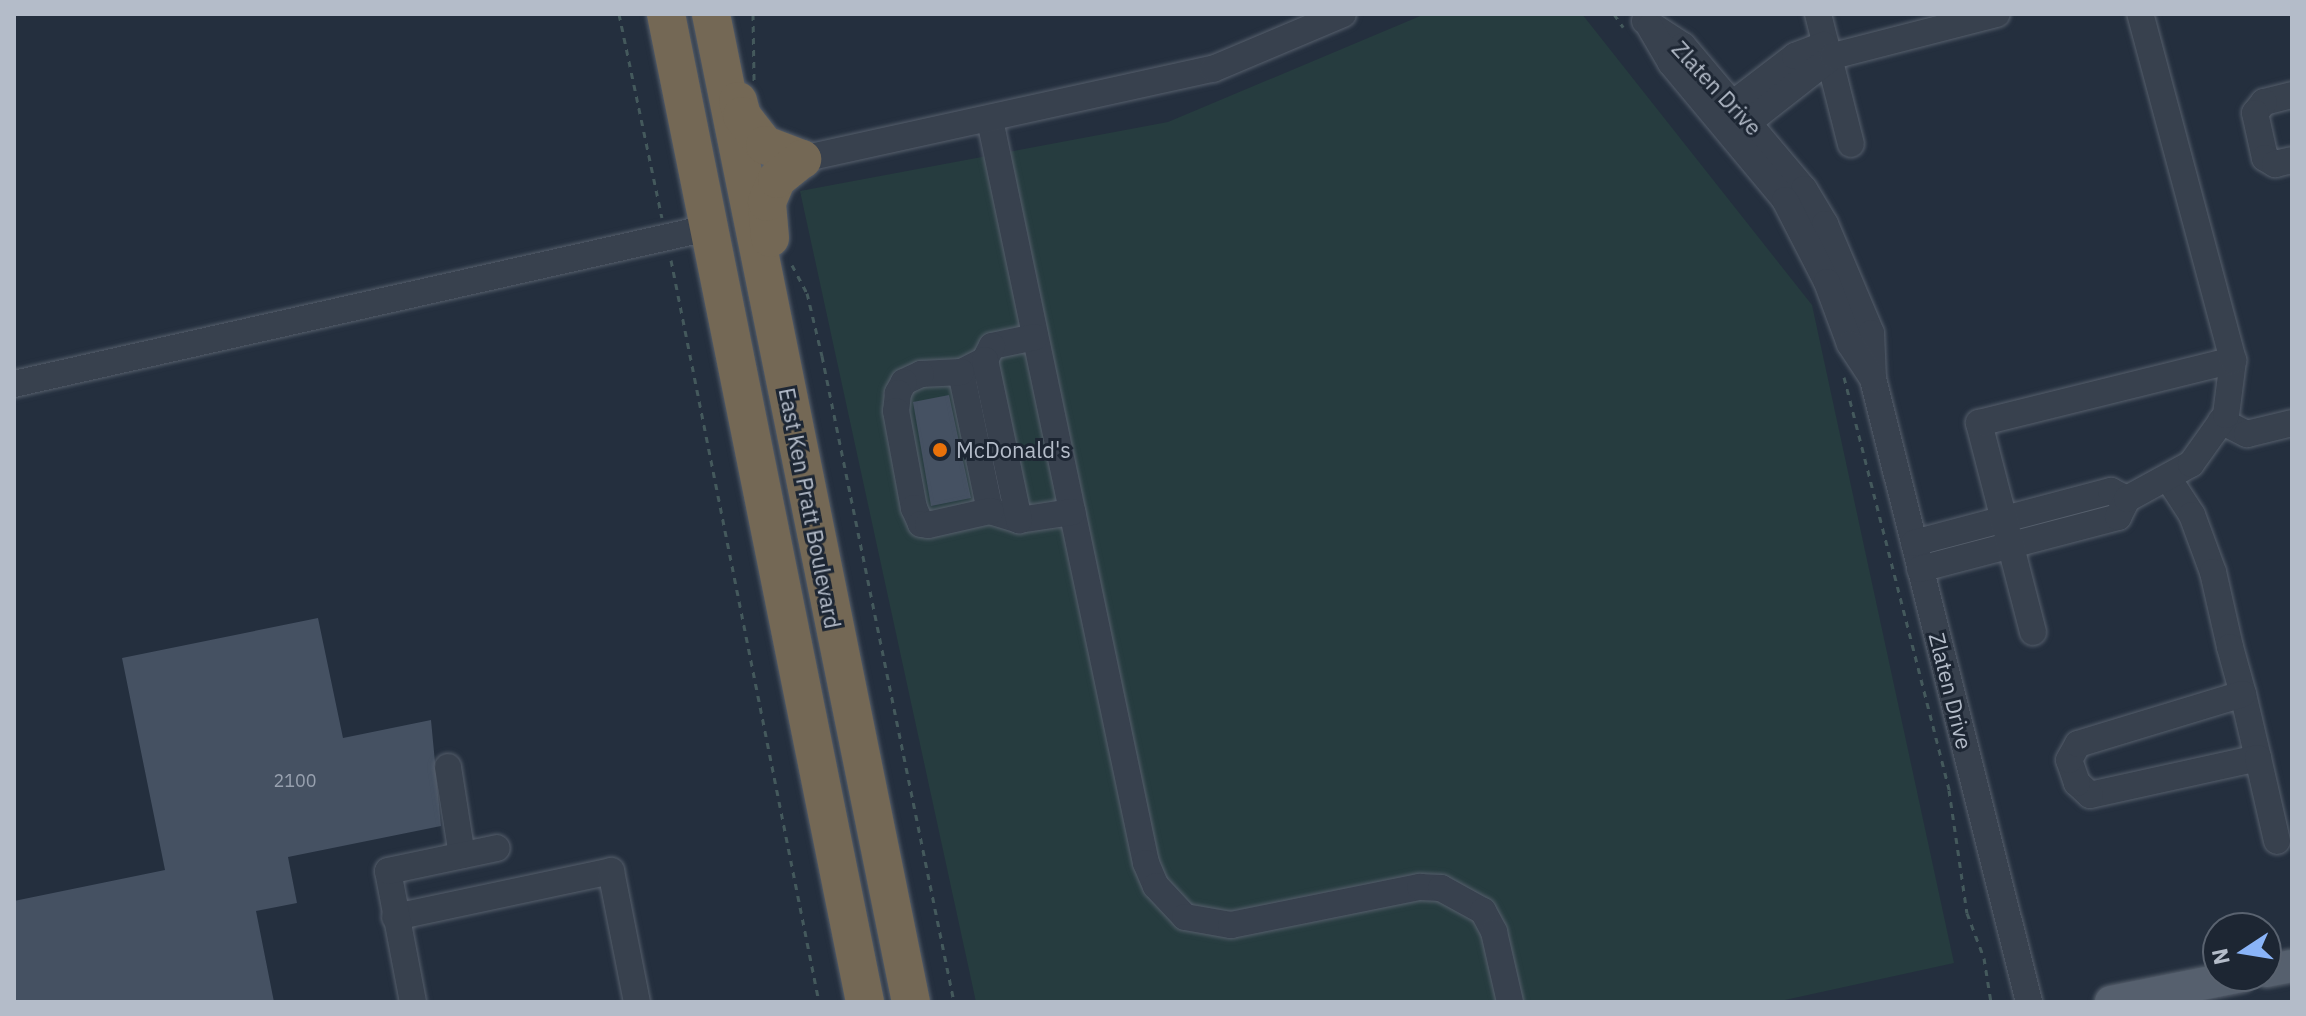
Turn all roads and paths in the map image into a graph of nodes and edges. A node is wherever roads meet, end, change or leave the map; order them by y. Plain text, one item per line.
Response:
1 (619, 14) edge
2 (666, 14) edge
3 (675, 14) edge
4 (713, 14) edge
5 (1343, 14) edge
6 (1614, 14) edge
7 (1818, 14) edge
8 (1997, 14) edge
9 (2140, 14) edge
10 (1639, 23) edge
11 (1828, 50) junction
12 (2292, 95) edge
13 (1743, 112) junction
14 (990, 120) junction
15 (1851, 144) dead end
16 (2292, 160) edge
17 (774, 170) junction
18 (664, 226) dead end
19 (708, 228) junction
20 (787, 254) dead end
21 (671, 260) dead end
22 (1035, 337) junction
23 (2233, 360) junction
24 (973, 366) junction
25 (1841, 366) dead end
26 (1873, 379) junction
27 (14, 384) edge
28 (2221, 421) junction
29 (2292, 423) edge
30 (2168, 478) junction
31 (990, 511) junction
32 (1072, 512) junction
33 (1019, 520) junction
34 (2007, 532) junction
35 (1917, 556) junction
36 (2033, 632) dead end
37 (2243, 694) junction
38 (2258, 758) junction
39 (448, 767) dead end
40 (2277, 841) dead end
41 (497, 848) dead end
42 (462, 855) junction
43 (395, 917) junction
44 (2202, 984) edge
45 (413, 1002) edge
46 (637, 1002) edge
47 (819, 1002) edge
48 (865, 1002) edge
49 (911, 1002) edge
50 (954, 1002) edge
51 (1510, 1002) edge
52 (1991, 1002) edge
53 (2029, 1002) edge
54 (2111, 1002) edge

1 - 18 path
2 - 19 highway, East Ken Pratt Boulevard
3 - 17 highway
4 - 17 highway, East Ken Pratt Boulevard
4 - 17 highway
5 - 14 street
6 - 10 path
7 - 11 street
8 - 11 street
9 - 23 street
10 - 13 street, Zlaten Drive
10 - 26 street, Zlaten Drive
11 - 13 street
11 - 15 street
12 - 16 street
13 - 26 street, Zlaten Drive
14 - 17 street
14 - 22 street
17 - 49 highway, East Ken Pratt Boulevard
19 - 27 street
19 - 48 highway, East Ken Pratt Boulevard
20 - 50 path
21 - 47 path
22 - 24 street
22 - 32 street
23 - 28 street
23 - 34 street
24 - 31 street
24 - 31 street
24 - 33 street
25 - 52 path
26 - 35 street, Zlaten Drive
28 - 29 street
28 - 30 street
30 - 34 street
30 - 37 street
31 - 33 street
32 - 33 street
32 - 51 street
34 - 35 street
34 - 36 street
35 - 53 street, Zlaten Drive
37 - 38 street
37 - 38 street
38 - 40 street
39 - 42 street
41 - 42 street
42 - 43 street
43 - 45 street
43 - 46 street
44 - 54 main road

